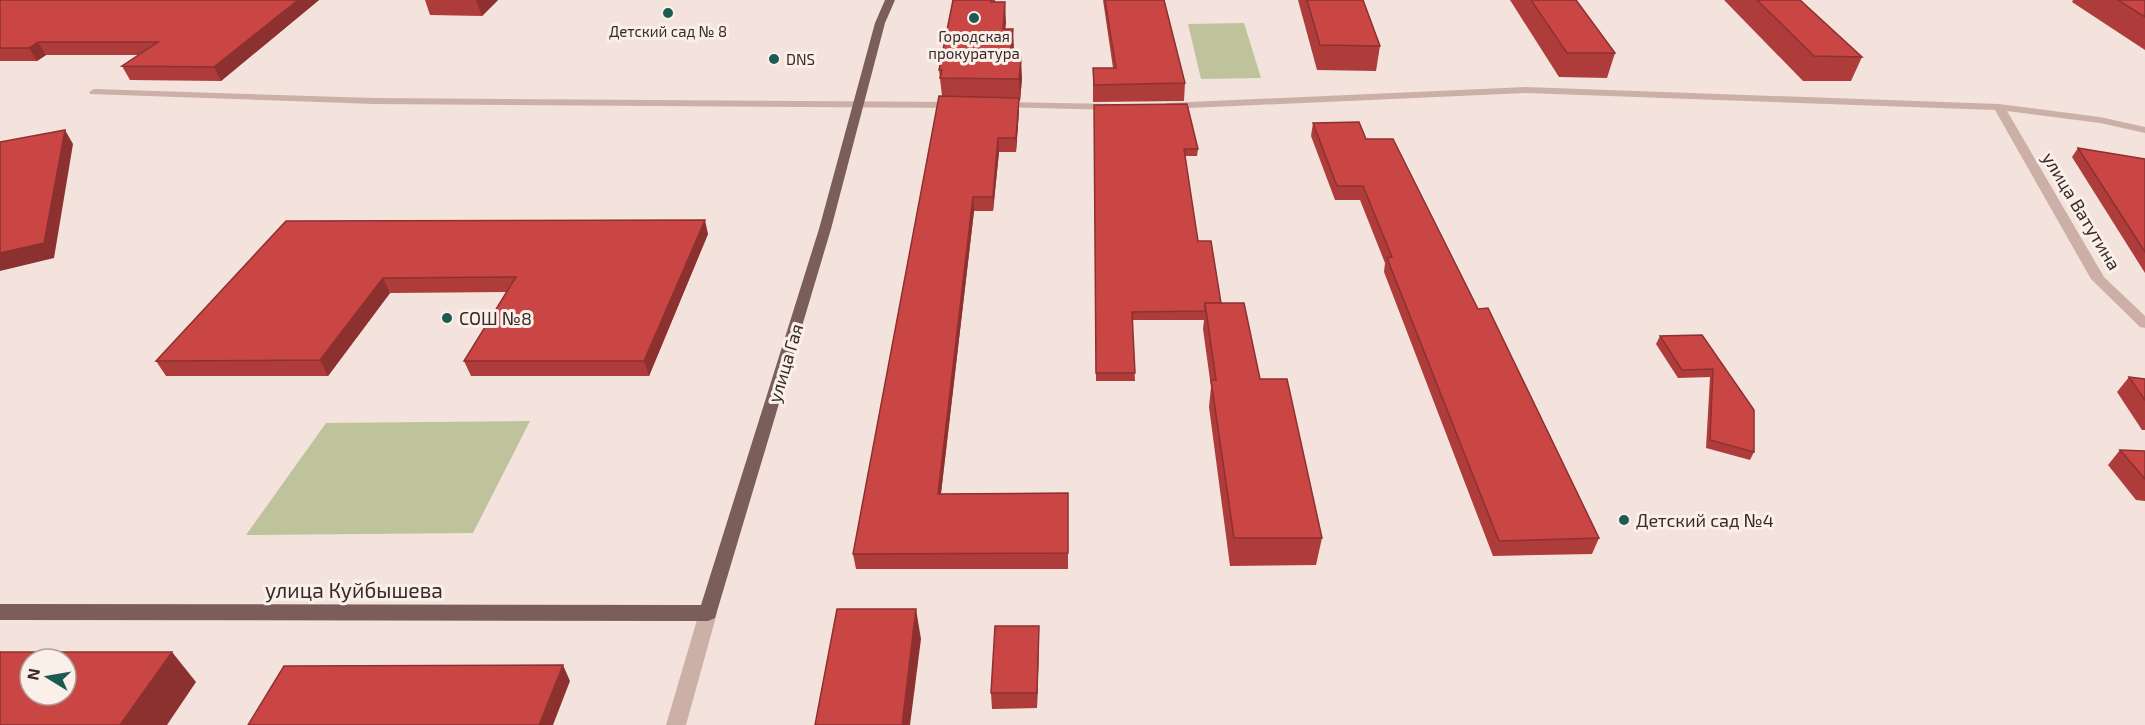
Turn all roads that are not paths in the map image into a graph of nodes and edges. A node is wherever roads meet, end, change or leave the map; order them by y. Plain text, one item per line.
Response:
1 (890, 0) edge
2 (94, 92) dead end
3 (860, 103) junction
4 (1999, 106) junction
5 (1158, 107) edge
6 (1123, 108) edge
7 (2145, 130) edge
8 (2145, 324) edge
9 (0, 612) edge
10 (708, 613) junction
11 (676, 725) edge

1 - 3 main road, улица Гая
2 - 3 street
3 - 6 street
3 - 10 main road, улица Гая
4 - 5 street
4 - 7 street
4 - 8 street, улица Ватутина
9 - 10 main road, улица Куйбышева
10 - 11 street, улица Гая

